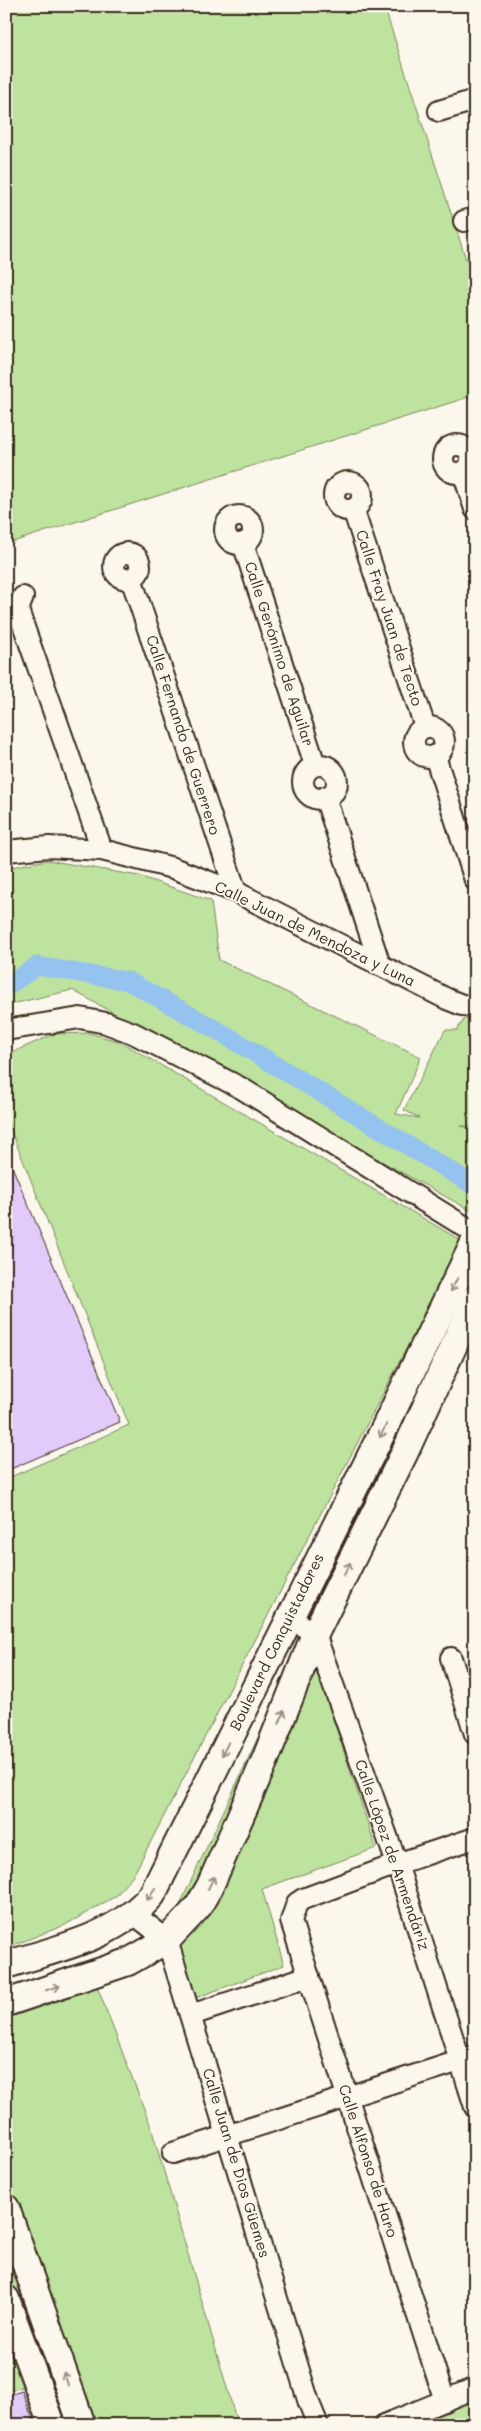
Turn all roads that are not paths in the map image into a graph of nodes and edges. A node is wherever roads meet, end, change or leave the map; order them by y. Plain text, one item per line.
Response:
1 (475, 100) edge
2 (439, 111) dead end
3 (463, 472) dead end
4 (353, 509) dead end
5 (475, 510) edge
6 (243, 542) dead end
7 (131, 578) dead end
8 (16, 607) edge
9 (6, 850) edge
10 (102, 850) junction
11 (475, 880) edge
12 (236, 892) junction
13 (380, 965) junction
14 (475, 1006) edge
15 (6, 1030) edge
16 (475, 1234) edge
17 (475, 1241) edge
18 (473, 1313) edge
19 (289, 1617) junction
20 (315, 1634) junction
21 (451, 1658) dead end
22 (475, 1734) edge
23 (475, 1838) edge
24 (397, 1864) junction
25 (134, 1914) junction
26 (167, 1940) junction
27 (6, 1965) edge
28 (309, 1976) junction
29 (6, 2003) edge
30 (191, 2015) junction
31 (467, 2058) edge
32 (348, 2097) junction
33 (475, 2107) edge
34 (227, 2136) junction
35 (173, 2153) dead end
36 (6, 2208) edge
37 (6, 2299) edge
38 (475, 2388) edge
39 (444, 2401) junction
40 (52, 2425) edge
41 (82, 2425) edge
42 (318, 2425) edge
43 (384, 2425) edge

1 - 2 street
3 - 5 street
4 - 11 street, Calle Fray Juan de Tecto
6 - 13 street, Calle Gerónimo de Aguilar
7 - 12 street, Calle Fernando de Guerrero
8 - 10 street
9 - 10 street, Calle Juan de Mendoza y Luna
10 - 12 street, Calle Juan de Mendoza y Luna
12 - 13 street, Calle Juan de Mendoza y Luna
13 - 14 street, Calle Juan de Mendoza y Luna
15 - 16 street
17 -> 19 street, Boulevard Conquistadores
20 -> 18 street, Boulevard Conquistadores
19 - 20 street
19 -> 25 street, Boulevard Conquistadores
20 - 24 street, Calle López de Armendáriz
26 -> 20 street, Boulevard Conquistadores
21 - 22 street
23 - 24 street
24 - 28 street, Calle Alfonso de Haro
24 - 31 street, Calle López de Armendáriz
25 - 26 street
25 - 27 street, Boulevard Conquistadores
29 -> 26 street, Boulevard Conquistadores
26 - 30 street, Calle Juan de Dios Güemes
28 - 30 street
28 - 32 street, Calle Alfonso de Haro
30 - 34 street, Calle Juan de Dios Güemes
31 - 32 street
31 - 33 street, Calle López de Armendáriz
32 - 34 street
32 - 39 street, Calle Alfonso de Haro
34 - 35 street
34 - 42 street, Calle Juan de Dios Güemes
41 -> 36 street
37 - 40 street
38 - 39 street
39 - 43 street

